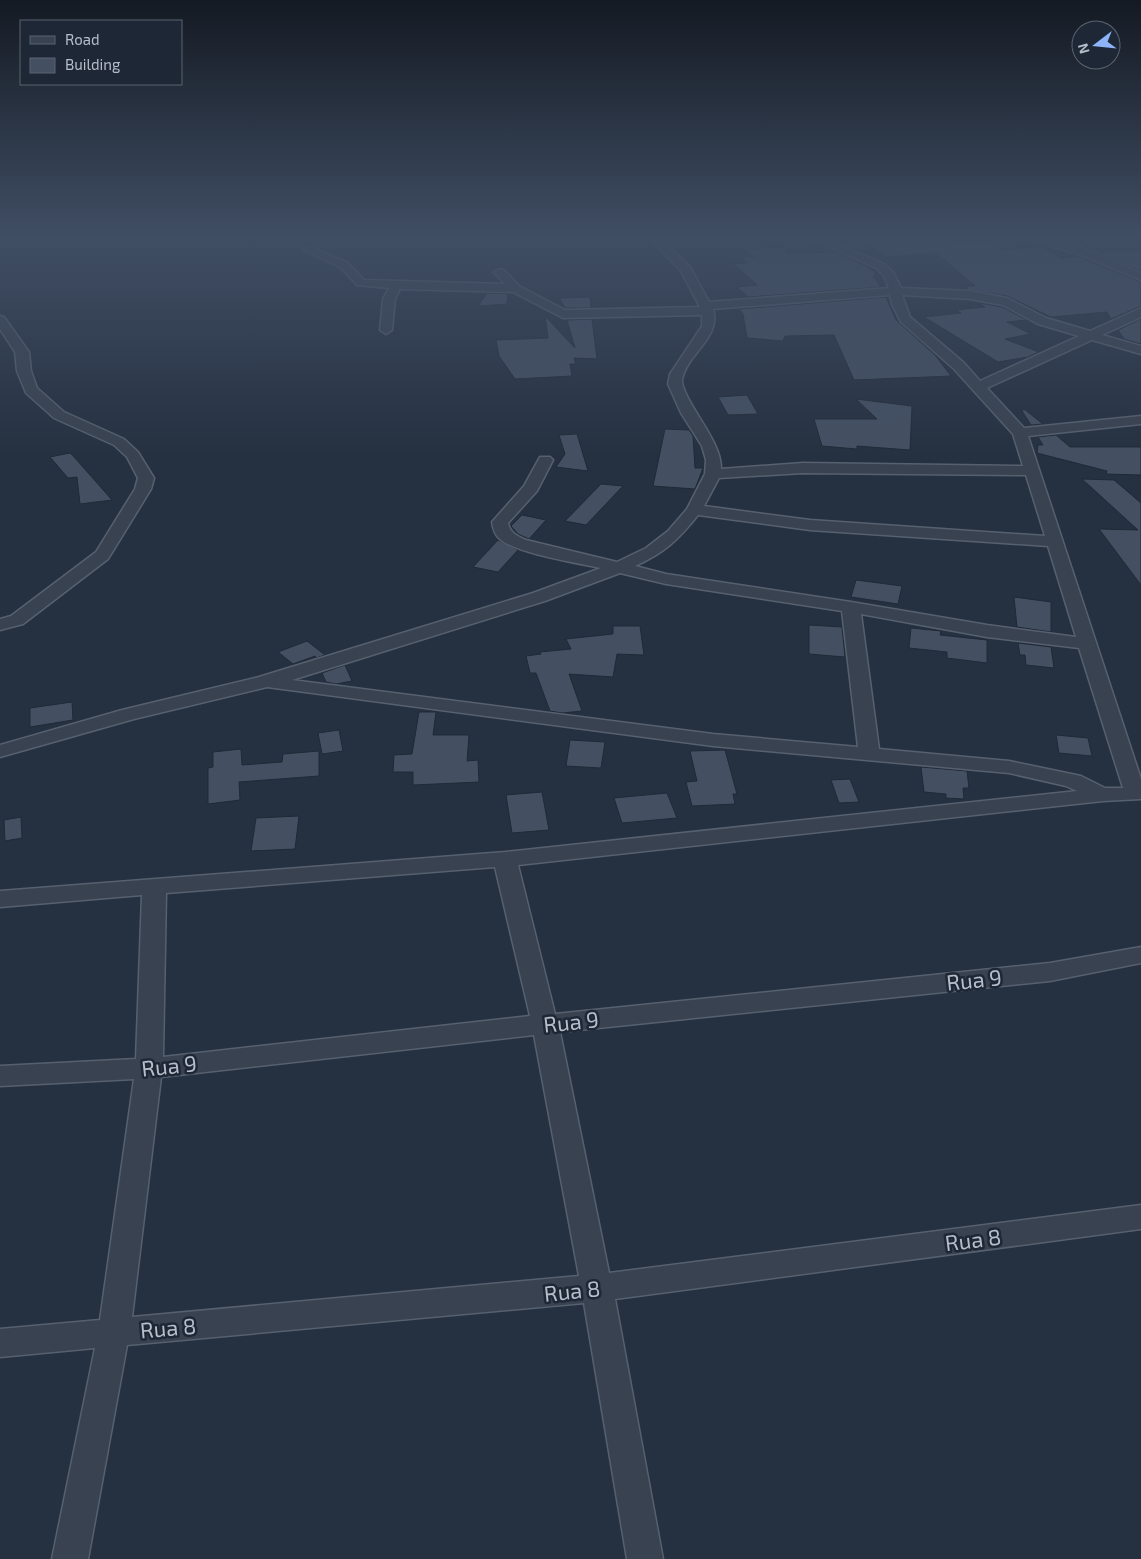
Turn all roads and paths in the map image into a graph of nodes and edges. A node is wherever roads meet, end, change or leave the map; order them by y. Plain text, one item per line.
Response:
1 (388, 312) edge
2 (556, 312) edge
3 (642, 312) edge
4 (706, 312) edge
5 (902, 312) edge
6 (1025, 312) edge
7 (1141, 312) edge
8 (0, 320) edge
9 (386, 330) dead end
10 (1090, 336) junction
11 (1141, 350) edge
12 (979, 387) junction
13 (1141, 420) edge
14 (1020, 433) junction
15 (546, 460) dead end
16 (1033, 471) junction
17 (713, 474) junction
18 (694, 510) junction
19 (1056, 542) junction
20 (618, 568) junction
21 (851, 607) junction
22 (0, 625) edge
23 (1088, 644) junction
24 (265, 682) junction
25 (0, 751) edge
26 (869, 754) junction
27 (1138, 793) edge
28 (1103, 795) junction
29 (505, 858) junction
30 (154, 886) junction
31 (0, 899) edge
32 (1141, 955) edge
33 (546, 1024) junction
34 (149, 1068) junction
35 (0, 1076) edge
36 (1141, 1216) edge
37 (597, 1288) junction
38 (114, 1332) junction
39 (0, 1343) edge
40 (70, 1559) edge
41 (645, 1559) edge

1 - 9 street
2 - 3 street
4 - 17 street
5 - 12 street
6 - 10 street
7 - 10 street
8 - 22 street
10 - 11 street
10 - 12 street
12 - 14 street
13 - 14 street
14 - 16 street
15 - 20 street
16 - 17 street
16 - 19 street
17 - 18 street
18 - 19 street
18 - 20 street
19 - 23 street
20 - 21 street
20 - 24 street
21 - 23 street
21 - 26 street
23 - 27 street
24 - 25 street
24 - 26 street
26 - 28 street
27 - 28 street
28 - 29 street
29 - 30 street
29 - 33 street
30 - 31 street
30 - 34 street
32 - 33 street, Rua 9
33 - 34 street, Rua 9
33 - 37 street
34 - 35 street, Rua 9
34 - 38 street
36 - 37 street, Rua 8
37 - 38 street, Rua 8
37 - 41 street
38 - 39 street, Rua 8
38 - 40 street

